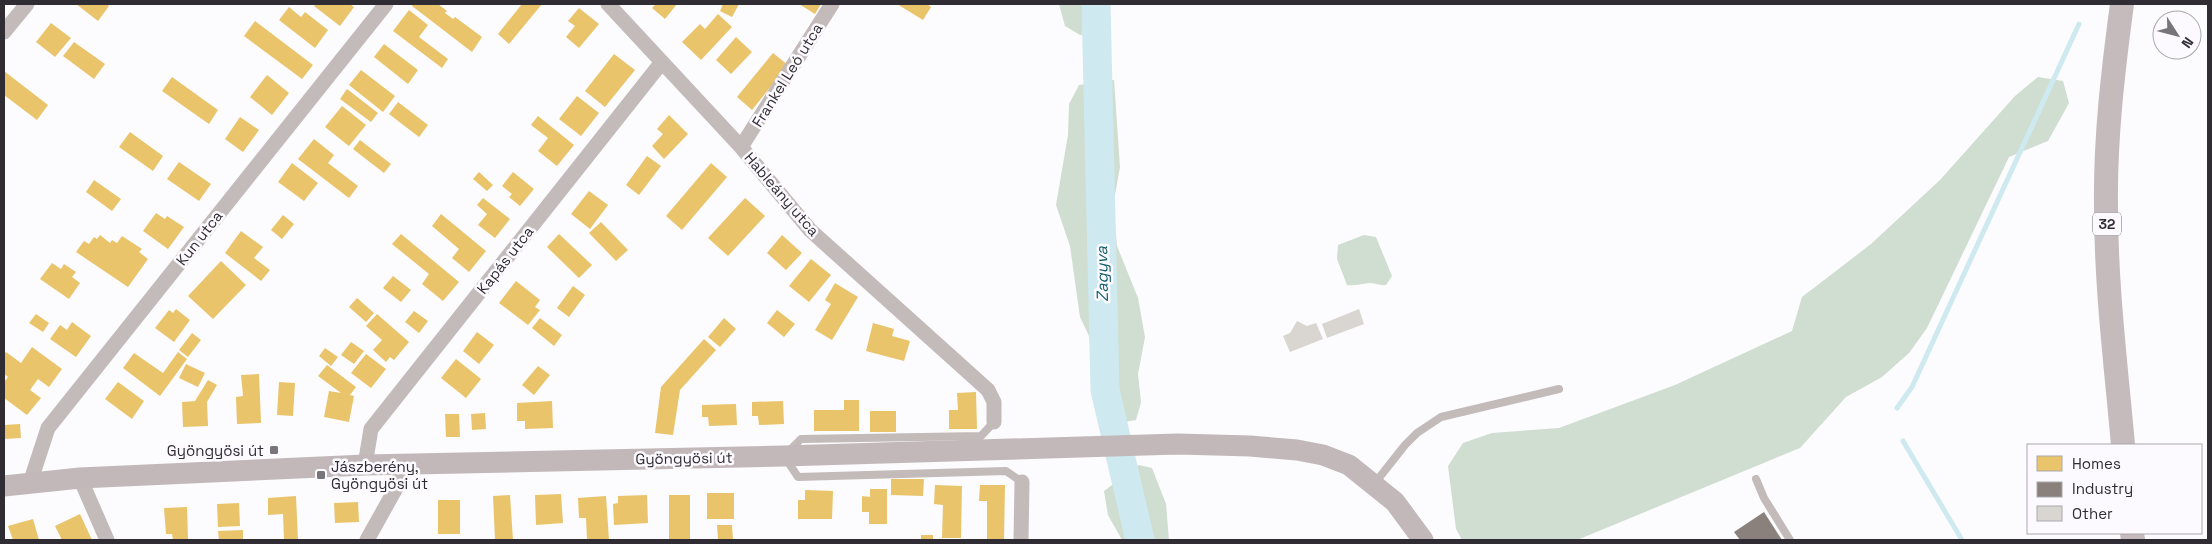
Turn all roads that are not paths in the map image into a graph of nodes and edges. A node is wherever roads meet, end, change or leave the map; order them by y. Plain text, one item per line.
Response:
1 (27, 4) edge
2 (386, 4) edge
3 (608, 4) edge
4 (832, 4) edge
5 (2122, 4) edge
6 (4, 32) edge
7 (662, 62) junction
8 (741, 147) junction
9 (1559, 389) dead end
10 (994, 422) joint
11 (2124, 444) edge
12 (784, 456) junction
13 (365, 465) junction
14 (404, 465) junction
15 (80, 478) junction
16 (1756, 479) dead end
17 (1022, 482) joint
18 (30, 483) junction
19 (1375, 483) junction
20 (4, 486) edge
21 (107, 540) edge
22 (367, 540) edge
23 (1021, 540) edge
24 (1423, 540) edge
25 (1790, 540) edge

1 - 6 street
2 - 18 street, Kun utca
3 - 7 street, Hableány utca
4 - 8 street, Frankel Leó utca
5 - 11 main road, 32
7 - 8 street, Hableány utca
7 - 13 street, Kapás utca
8 - 10 street, Hableány utca
9 - 19 lane
10 - 12 lane
12 - 14 street, Gyöngyösi út
12 - 17 lane
12 - 19 street, Gyöngyösi út
13 - 14 street, Gyöngyösi út
13 - 15 street, Gyöngyösi út
14 - 22 street
15 - 18 street, Gyöngyösi út
15 - 21 street
16 - 25 lane
17 - 23 street
18 - 20 street, Gyöngyösi út
19 - 24 street, Gyöngyösi út

